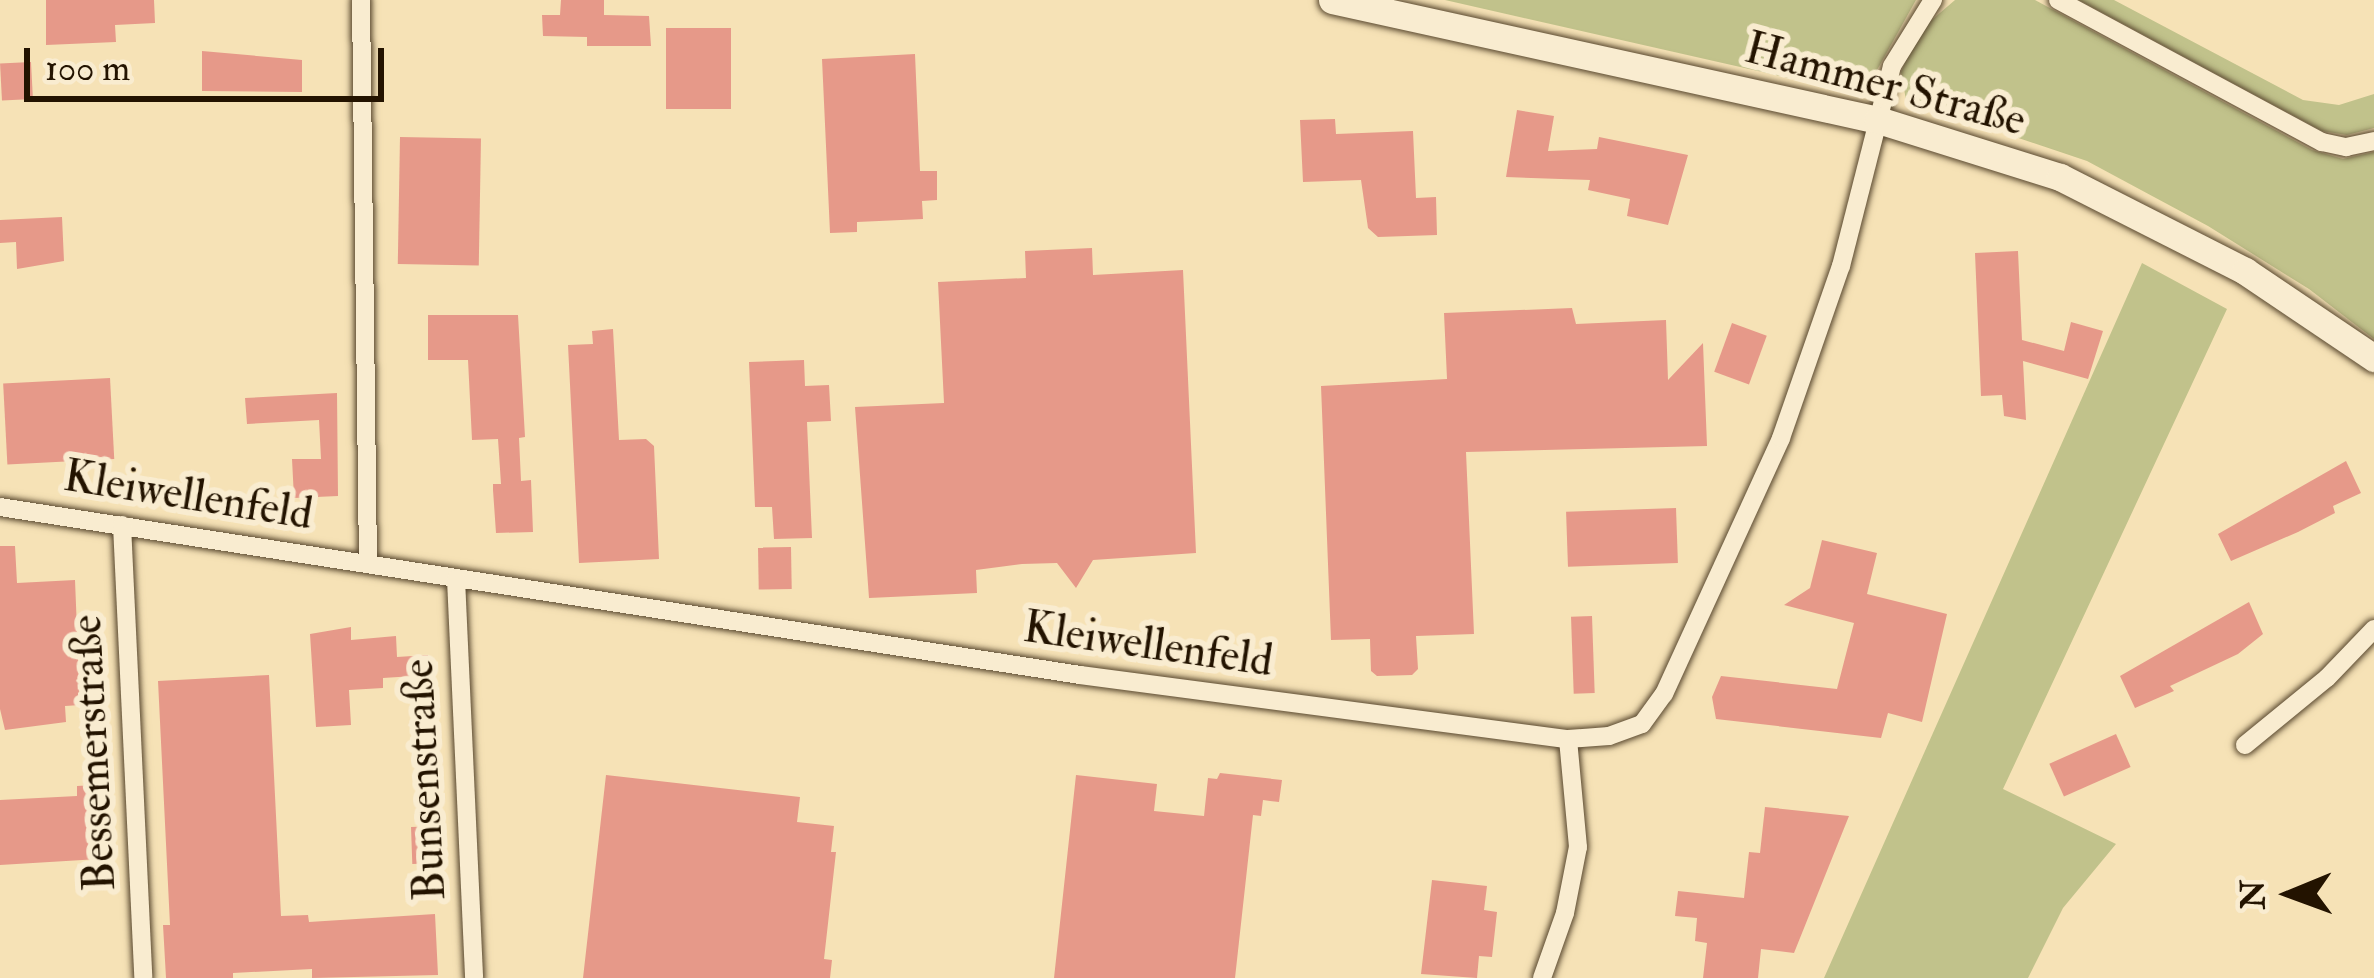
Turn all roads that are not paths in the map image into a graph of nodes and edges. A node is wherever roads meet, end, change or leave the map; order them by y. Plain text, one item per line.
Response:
1 (361, 0) edge
2 (1332, 0) edge
3 (1933, 0) edge
4 (2058, 0) edge
5 (1877, 120) junction
6 (2374, 141) edge
7 (2374, 358) edge
8 (0, 507) edge
9 (122, 525) junction
10 (368, 563) junction
11 (456, 579) junction
12 (2374, 629) edge
13 (1568, 739) junction
14 (2245, 745) dead end
15 (143, 978) edge
16 (474, 978) edge
17 (1542, 978) edge

1 - 10 street
2 - 5 main road, Hammer Straße
3 - 5 street, Kleiwellenfeld
4 - 6 street
5 - 7 main road, Hammer Straße
5 - 13 street, Kleiwellenfeld
8 - 9 street, Kleiwellenfeld
9 - 10 street, Kleiwellenfeld
9 - 15 street, Bessemerstraße
10 - 11 street, Kleiwellenfeld
11 - 13 street, Kleiwellenfeld
11 - 16 street, Bunsenstraße
12 - 14 street
13 - 17 street

